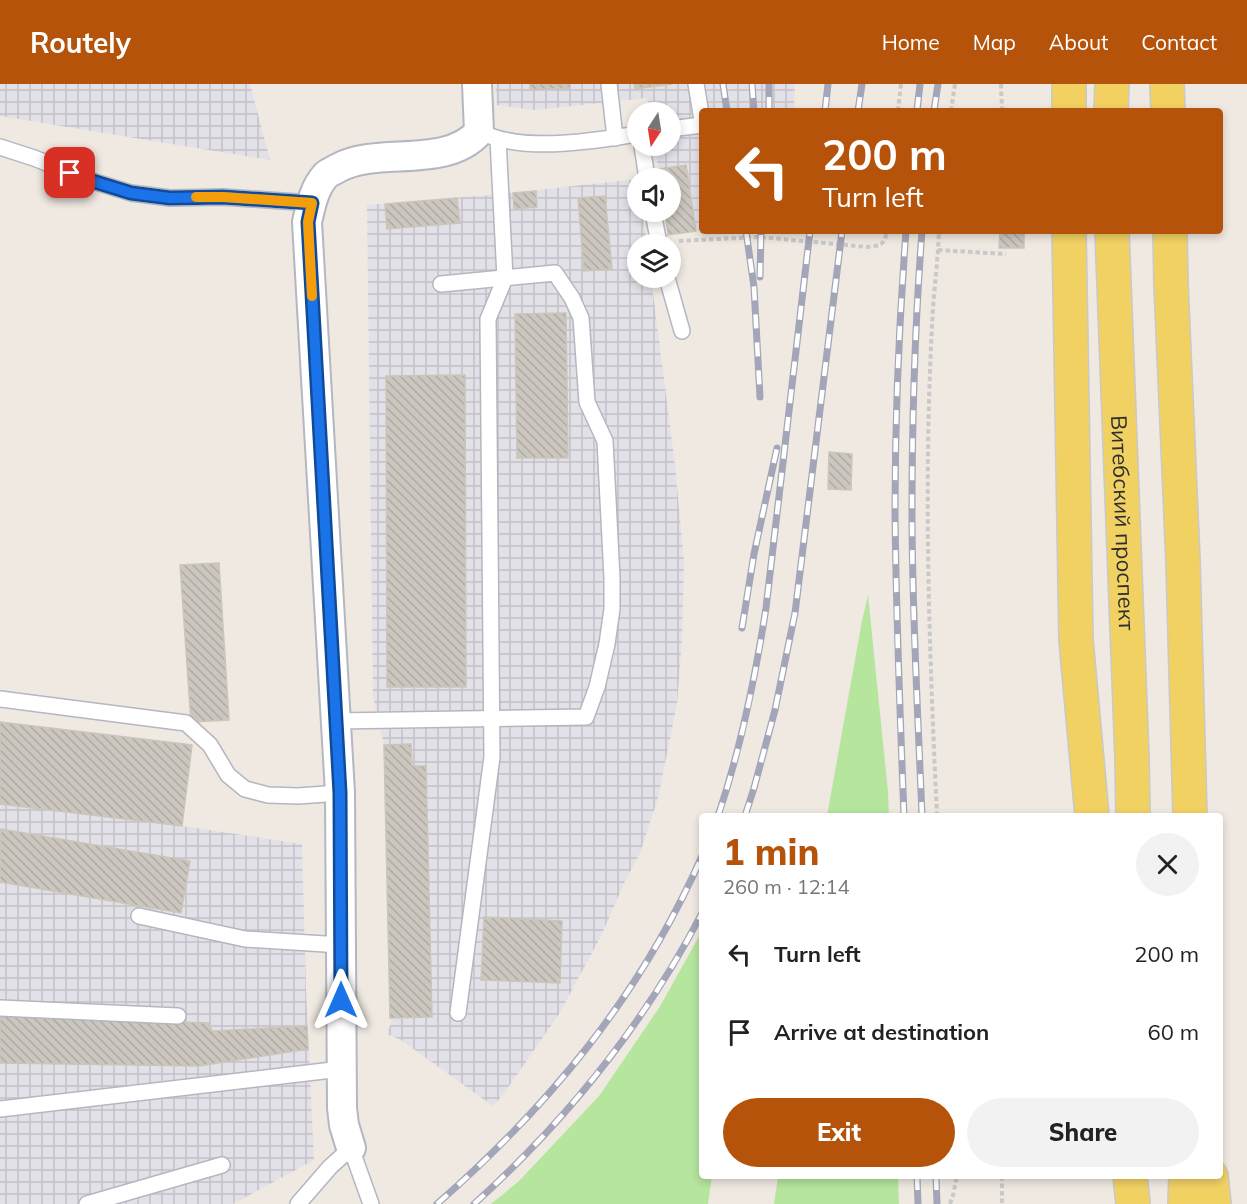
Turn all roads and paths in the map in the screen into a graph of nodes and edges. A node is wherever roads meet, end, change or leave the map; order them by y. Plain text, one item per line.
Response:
1 (477, 84) edge
2 (609, 84) edge
3 (696, 84) edge
4 (902, 84) edge
5 (955, 84) edge
6 (1001, 84) edge
7 (1069, 84) edge
8 (1112, 84) edge
9 (1167, 84) edge
10 (700, 108) edge
11 (898, 108) edge
12 (951, 108) edge
13 (1002, 108) edge
14 (1069, 108) edge
15 (1111, 108) edge
16 (1168, 108) edge
17 (699, 125) edge
18 (681, 128) edge
19 (488, 136) junction
20 (627, 136) edge
21 (615, 138) junction
22 (0, 147) edge
23 (312, 203) junction
24 (886, 234) edge
25 (939, 234) edge
26 (1069, 234) edge
27 (1113, 234) edge
28 (1177, 236) edge
29 (681, 242) edge
30 (938, 250) junction
31 (1006, 254) dead end
32 (505, 278) junction
33 (441, 284) dead end
34 (670, 288) edge
35 (682, 331) dead end
36 (0, 699) edge
37 (492, 718) junction
38 (336, 721) junction
39 (340, 793) junction
40 (937, 813) edge
41 (1092, 813) edge
42 (1133, 813) edge
43 (1190, 813) edge
44 (139, 916) dead end
45 (341, 945) junction
46 (0, 1008) edge
47 (458, 1013) dead end
48 (178, 1016) dead end
49 (341, 1069) junction
50 (0, 1109) edge
51 (351, 1148) junction
52 (222, 1165) dead end
53 (956, 1179) edge
54 (1002, 1179) edge
55 (1130, 1179) edge
56 (1137, 1179) edge
57 (1186, 1179) edge
58 (1211, 1179) edge
59 (87, 1204) edge
60 (298, 1204) edge
61 (371, 1204) edge
62 (950, 1204) edge
63 (1002, 1204) edge
64 (1132, 1204) edge
65 (1138, 1204) edge
66 (1185, 1204) edge
67 (1215, 1204) edge

1 - 19 street
2 - 21 lane
3 - 10 lane
4 - 11 path
5 - 12 path
6 - 13 path
7 - 14 main road
8 - 15 main road
9 - 16 main road
17 - 18 lane
19 - 21 lane
19 - 23 street
19 - 32 lane
20 - 21 lane
22 - 23 lane
23 - 38 street
24 - 29 path
25 - 30 path
26 - 41 main road
27 - 42 main road, Витебский проспект
28 - 43 main road
30 - 31 path
30 - 40 path
32 - 33 lane
32 - 37 lane
32 - 37 lane
34 - 35 lane
36 - 39 lane
37 - 38 lane
37 - 47 lane
38 - 39 street
39 - 45 street
44 - 45 lane
45 - 49 street
46 - 48 lane
49 - 50 lane
49 - 51 street
51 - 60 lane
51 - 61 lane
52 - 59 lane
53 - 62 path
54 - 63 path
55 - 64 main road
56 - 65 main road
57 - 66 main road
58 - 67 main road

